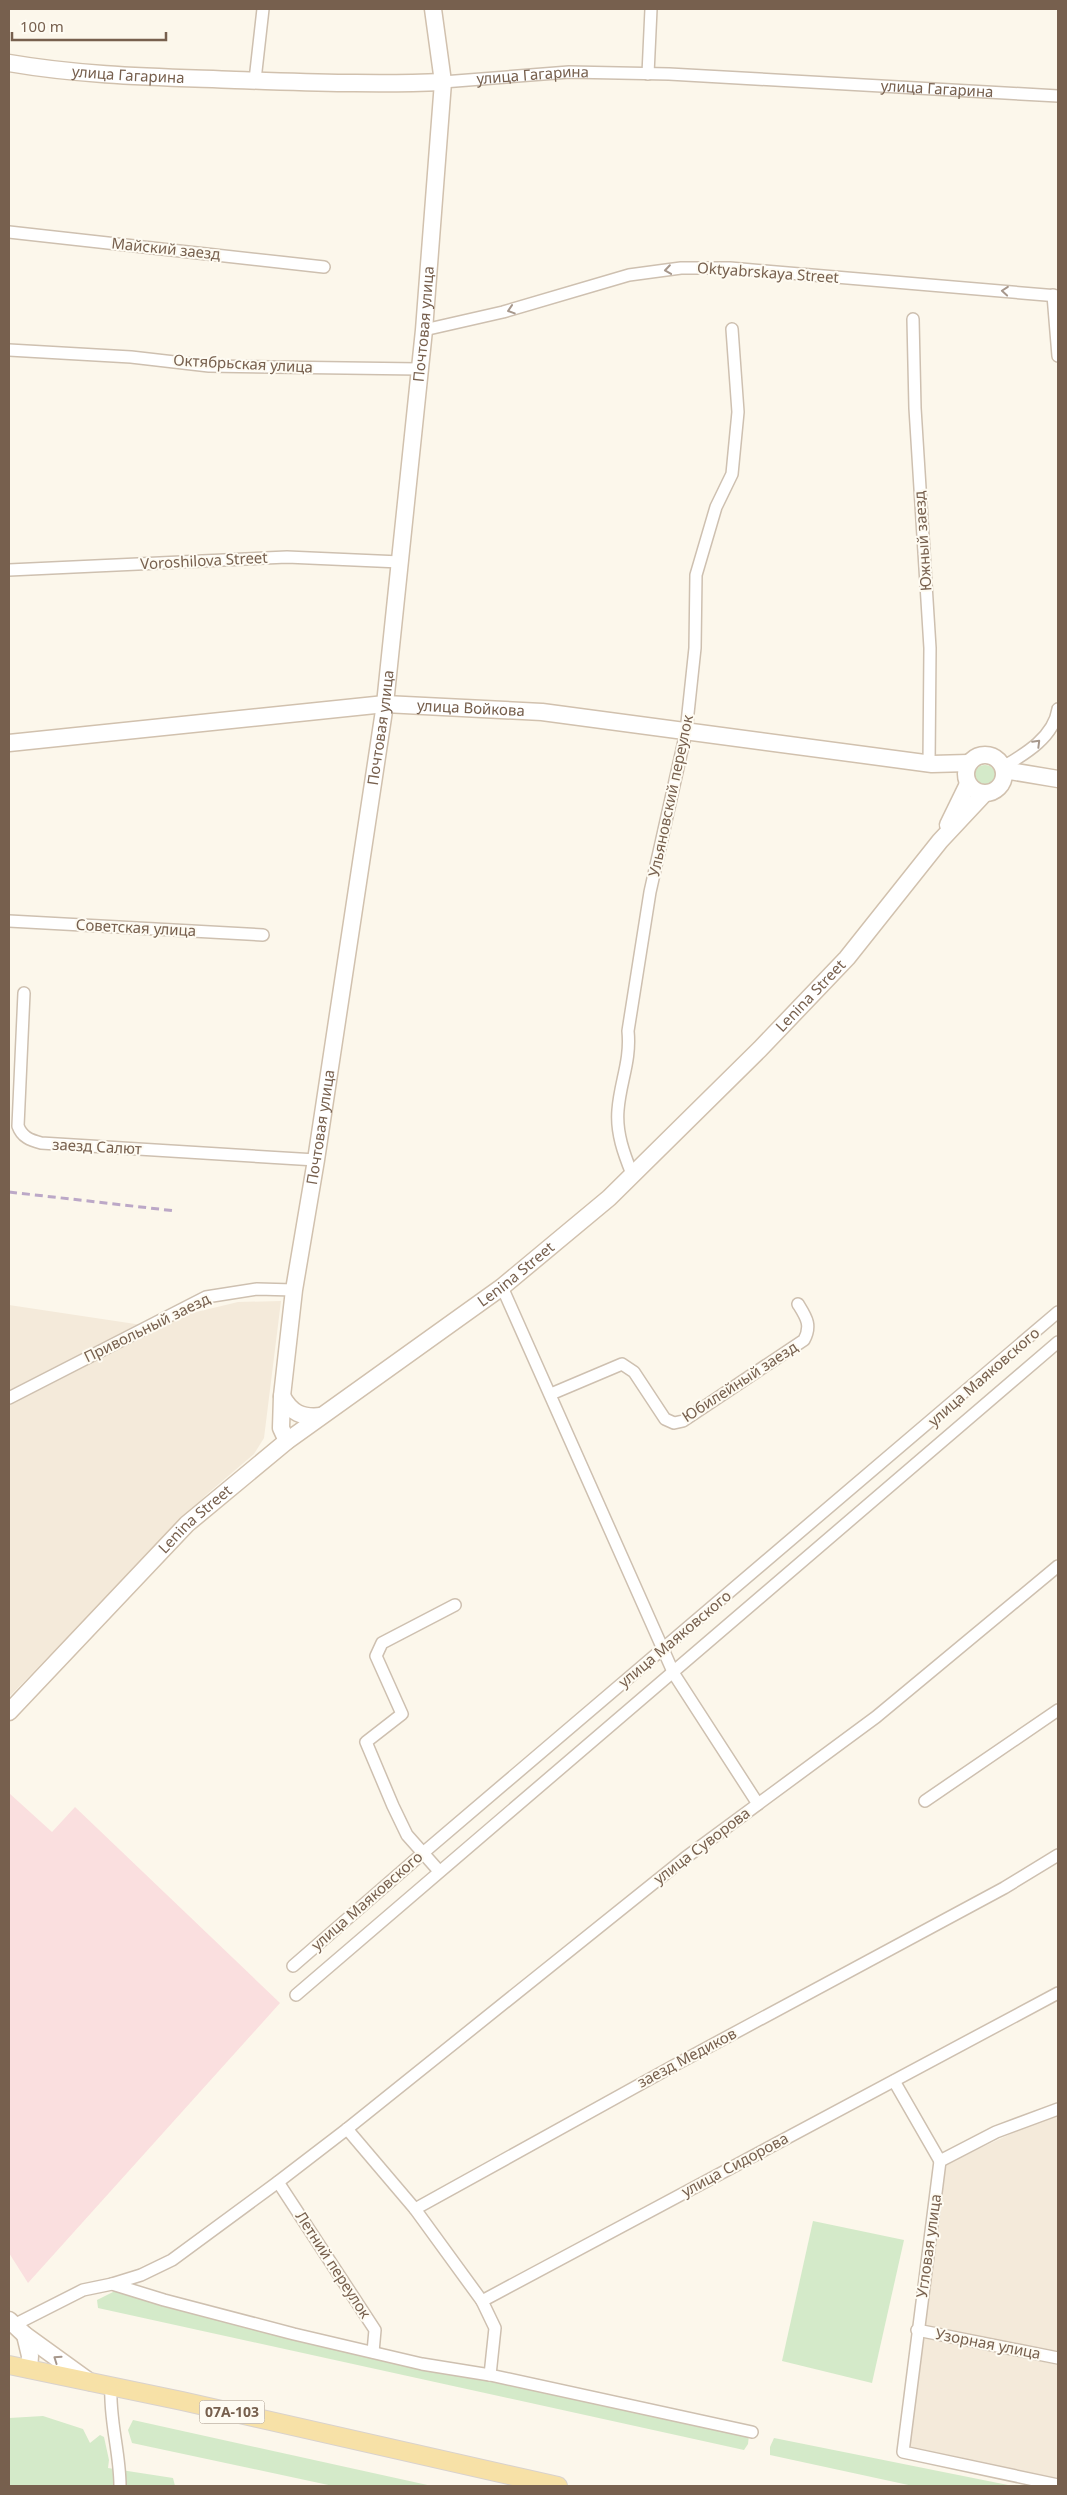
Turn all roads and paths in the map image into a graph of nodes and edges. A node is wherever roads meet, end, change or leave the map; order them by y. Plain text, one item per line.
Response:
1 (262, 9) edge
2 (433, 9) edge
3 (651, 9) edge
4 (9, 63) edge
5 (648, 74) junction
6 (254, 80) junction
7 (443, 82) junction
8 (1058, 96) edge
9 (9, 232) edge
10 (324, 267) dead end
11 (1056, 295) edge
12 (913, 319) dead end
13 (732, 329) dead end
14 (424, 330) junction
15 (9, 350) edge
16 (1058, 356) edge
17 (419, 370) junction
18 (400, 562) junction
19 (9, 570) edge
20 (385, 704) junction
21 (1058, 709) edge
22 (686, 732) junction
23 (9, 743) edge
24 (969, 763) junction
25 (931, 764) junction
26 (1003, 774) junction
27 (1058, 779) edge
28 (967, 783) junction
29 (984, 794) junction
30 (940, 841) junction
31 (9, 921) edge
32 (263, 935) dead end
33 (24, 993) dead end
34 (316, 1160) junction
35 (632, 1174) junction
36 (502, 1288) junction
37 (294, 1290) junction
38 (798, 1304) dead end
39 (1058, 1312) edge
40 (1058, 1342) edge
41 (551, 1394) junction
42 (282, 1396) junction
43 (9, 1398) edge
44 (321, 1416) junction
45 (287, 1441) junction
46 (1058, 1566) edge
47 (455, 1605) dead end
48 (663, 1649) junction
49 (674, 1674) junction
50 (1058, 1710) edge
51 (9, 1712) edge
52 (925, 1801) dead end
53 (758, 1804) junction
54 (422, 1853) junction
55 (1058, 1855) edge
56 (439, 1871) junction
57 (293, 1966) dead end
58 (1058, 1993) edge
59 (296, 1995) dead end
60 (894, 2081) junction
61 (1058, 2109) edge
62 (347, 2130) junction
63 (940, 2161) junction
64 (278, 2182) junction
65 (415, 2210) junction
66 (112, 2284) junction
67 (482, 2301) junction
68 (16, 2327) edge
69 (917, 2330) junction
70 (373, 2352) junction
71 (1058, 2358) edge
72 (9, 2365) edge
73 (29, 2369) junction
74 (490, 2375) junction
75 (90, 2382) junction
76 (111, 2386) junction
77 (752, 2432) dead end
78 (1058, 2485) edge
79 (120, 2486) edge
80 (558, 2486) edge

1 - 6 street
2 - 7 main road, Почтовая улица
3 - 5 street
4 - 6 main road, улица Гагарина
5 - 7 street, улица Гагарина
5 - 8 street, улица Гагарина
6 - 7 main road, улица Гагарина
7 - 14 main road, Почтовая улица
9 - 10 street, Майский заезд
11 -> 14 street, Oktyabrskaya Street
11 - 16 street
12 - 25 street, Южный заезд
13 - 22 street, Ульяновский переулок
14 - 17 main road, Почтовая улица
15 - 17 street, Октябрьская улица
17 - 18 main road, Почтовая улица
18 - 19 street, Voroshilova Street
18 - 20 main road, Почтовая улица
20 - 22 main road, улица Войкова
20 - 23 main road, улица Войкова
20 - 34 main road, Почтовая улица
26 -> 21 street
22 - 25 main road, улица Войкова
22 - 35 street, Ульяновский переулок
24 - 25 main road, улица Войкова
24 - 26 main road
24 - 28 main road
25 - 28 main road, улица Войкова
26 - 27 main road
26 - 29 main road
28 - 29 main road
28 - 30 main road
29 - 30 main road, Lenina Street
30 - 35 main road, Lenina Street
31 - 32 street, Советская улица
33 - 34 street, заезд Салют
34 - 37 main road, Почтовая улица
35 - 36 main road, Lenina Street
36 - 41 street
36 - 44 main road, Lenina Street
37 - 42 main road, Почтовая улица
37 - 43 street, Привольный заезд
38 - 41 street, Юбилейный заезд
39 - 48 street, улица Маяковского
40 - 49 street, улица Маяковского
41 - 48 street
42 - 44 main road
42 - 45 main road, Почтовая улица
44 - 45 main road, Lenina Street
45 - 51 main road, Lenina Street
46 - 53 street, улица Суворова
47 - 54 street
48 - 49 street
48 - 54 street, улица Маяковского
49 - 53 street
49 - 56 street, улица Маяковского
50 - 52 street
53 - 62 street, улица Суворова
54 - 56 street
54 - 57 street, улица Маяковского
55 - 65 street, заезд Медиков
56 - 59 street, улица Маяковского
58 - 60 street, улица Сидорова
60 - 63 street
60 - 67 street, улица Сидорова
61 - 63 street
62 - 64 street, улица Суворова
62 - 65 street
63 - 69 street, Угловая улица
64 - 66 street, улица Суворова
64 - 70 street, Летний переулок
65 - 67 street
66 - 68 street, улица Суворова
66 - 70 street
67 - 74 street
68 - 73 main road
75 -> 68 main road
69 - 71 street, Узорная улица
69 - 78 street, Угловая улица
70 - 74 street
72 - 73 main road, 07А-103
73 - 75 main road, 07А-103
74 - 77 street
75 - 76 main road, 07А-103
76 - 79 street
76 - 80 main road, 07А-103

